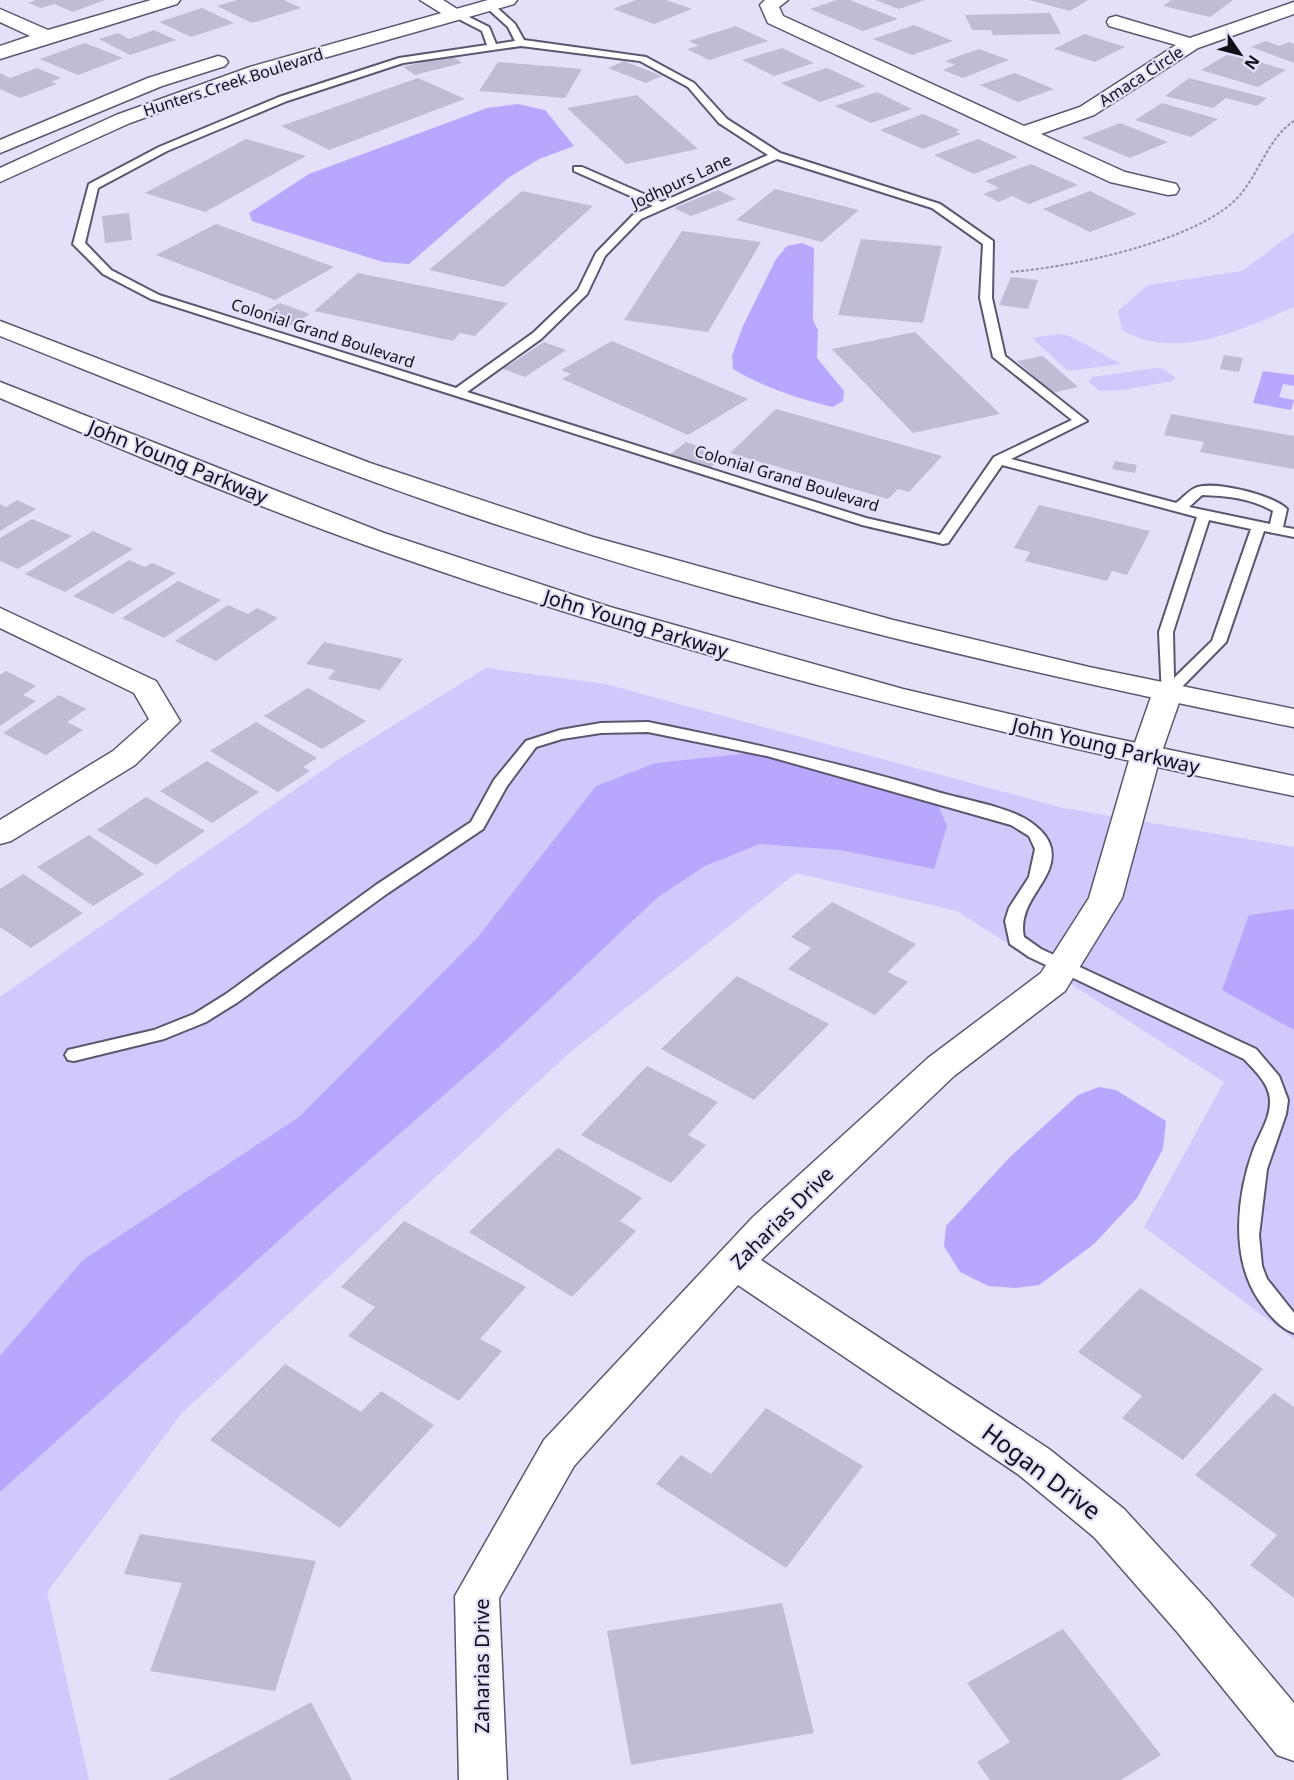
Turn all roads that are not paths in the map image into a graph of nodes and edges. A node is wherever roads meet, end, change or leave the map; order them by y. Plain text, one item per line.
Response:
1 (171, 0) edge
2 (429, 0) edge
3 (779, 0) edge
4 (493, 2) edge
5 (407, 6) dead end
6 (1294, 8) edge
7 (456, 14) junction
8 (0, 15) edge
9 (1116, 21) dead end
10 (512, 26) junction
11 (486, 29) junction
12 (47, 36) junction
13 (521, 43) junction
14 (1191, 44) junction
15 (492, 47) junction
16 (0, 53) edge
17 (242, 55) dead end
18 (1024, 133) junction
19 (0, 147) edge
20 (776, 155) junction
21 (578, 169) dead end
22 (0, 176) edge
23 (1168, 189) dead end
24 (662, 206) junction
25 (0, 327) edge
26 (0, 389) edge
27 (456, 394) junction
28 (999, 460) junction
29 (1179, 508) junction
30 (1204, 515) junction
31 (1258, 526) junction
32 (1276, 529) junction
33 (1294, 532) edge
34 (0, 617) edge
35 (1167, 694) junction
36 (1294, 718) edge
37 (1145, 757) junction
38 (1294, 786) edge
39 (0, 834) edge
40 (1062, 966) junction
41 (74, 1055) dead end
42 (735, 1263) junction
43 (1294, 1325) edge
44 (1294, 1739) edge
45 (483, 1780) edge

1 - 12 main road
2 - 5 main road
2 - 7 main road
3 - 18 main road
4 - 7 main road, Hunters Creek Boulevard
4 - 10 lane
6 - 14 main road, Amaca Circle
7 - 11 lane
7 - 22 main road, Hunters Creek Boulevard
8 - 12 main road
9 - 14 main road
10 - 11 lane
10 - 13 lane
11 - 15 lane
12 - 16 main road
13 - 15 lane, Colonial Grand Boulevard
13 - 20 lane, Colonial Grand Boulevard
14 - 18 main road, Amaca Circle
15 - 27 lane, Colonial Grand Boulevard
17 - 19 main road, Hunters Creek Boulevard
18 - 23 main road
20 - 24 lane, Jodhpurs Lane
20 - 28 lane, Colonial Grand Boulevard
21 - 24 lane
24 - 27 lane, Jodhpurs Lane
25 - 35 main road
26 - 37 main road, John Young Parkway
27 - 28 lane, Colonial Grand Boulevard
28 - 29 lane
29 - 30 lane
29 - 32 lane
30 - 31 lane
30 - 35 lane
31 - 32 lane
31 - 35 lane
32 - 33 lane
34 - 39 main road
35 - 36 main road
35 - 37 main road, Zaharias Drive
37 - 38 main road, John Young Parkway
37 - 40 main road, Zaharias Drive
40 - 41 lane
40 - 42 main road, Zaharias Drive
40 - 43 lane
42 - 44 main road, Hogan Drive
42 - 45 main road, Zaharias Drive

